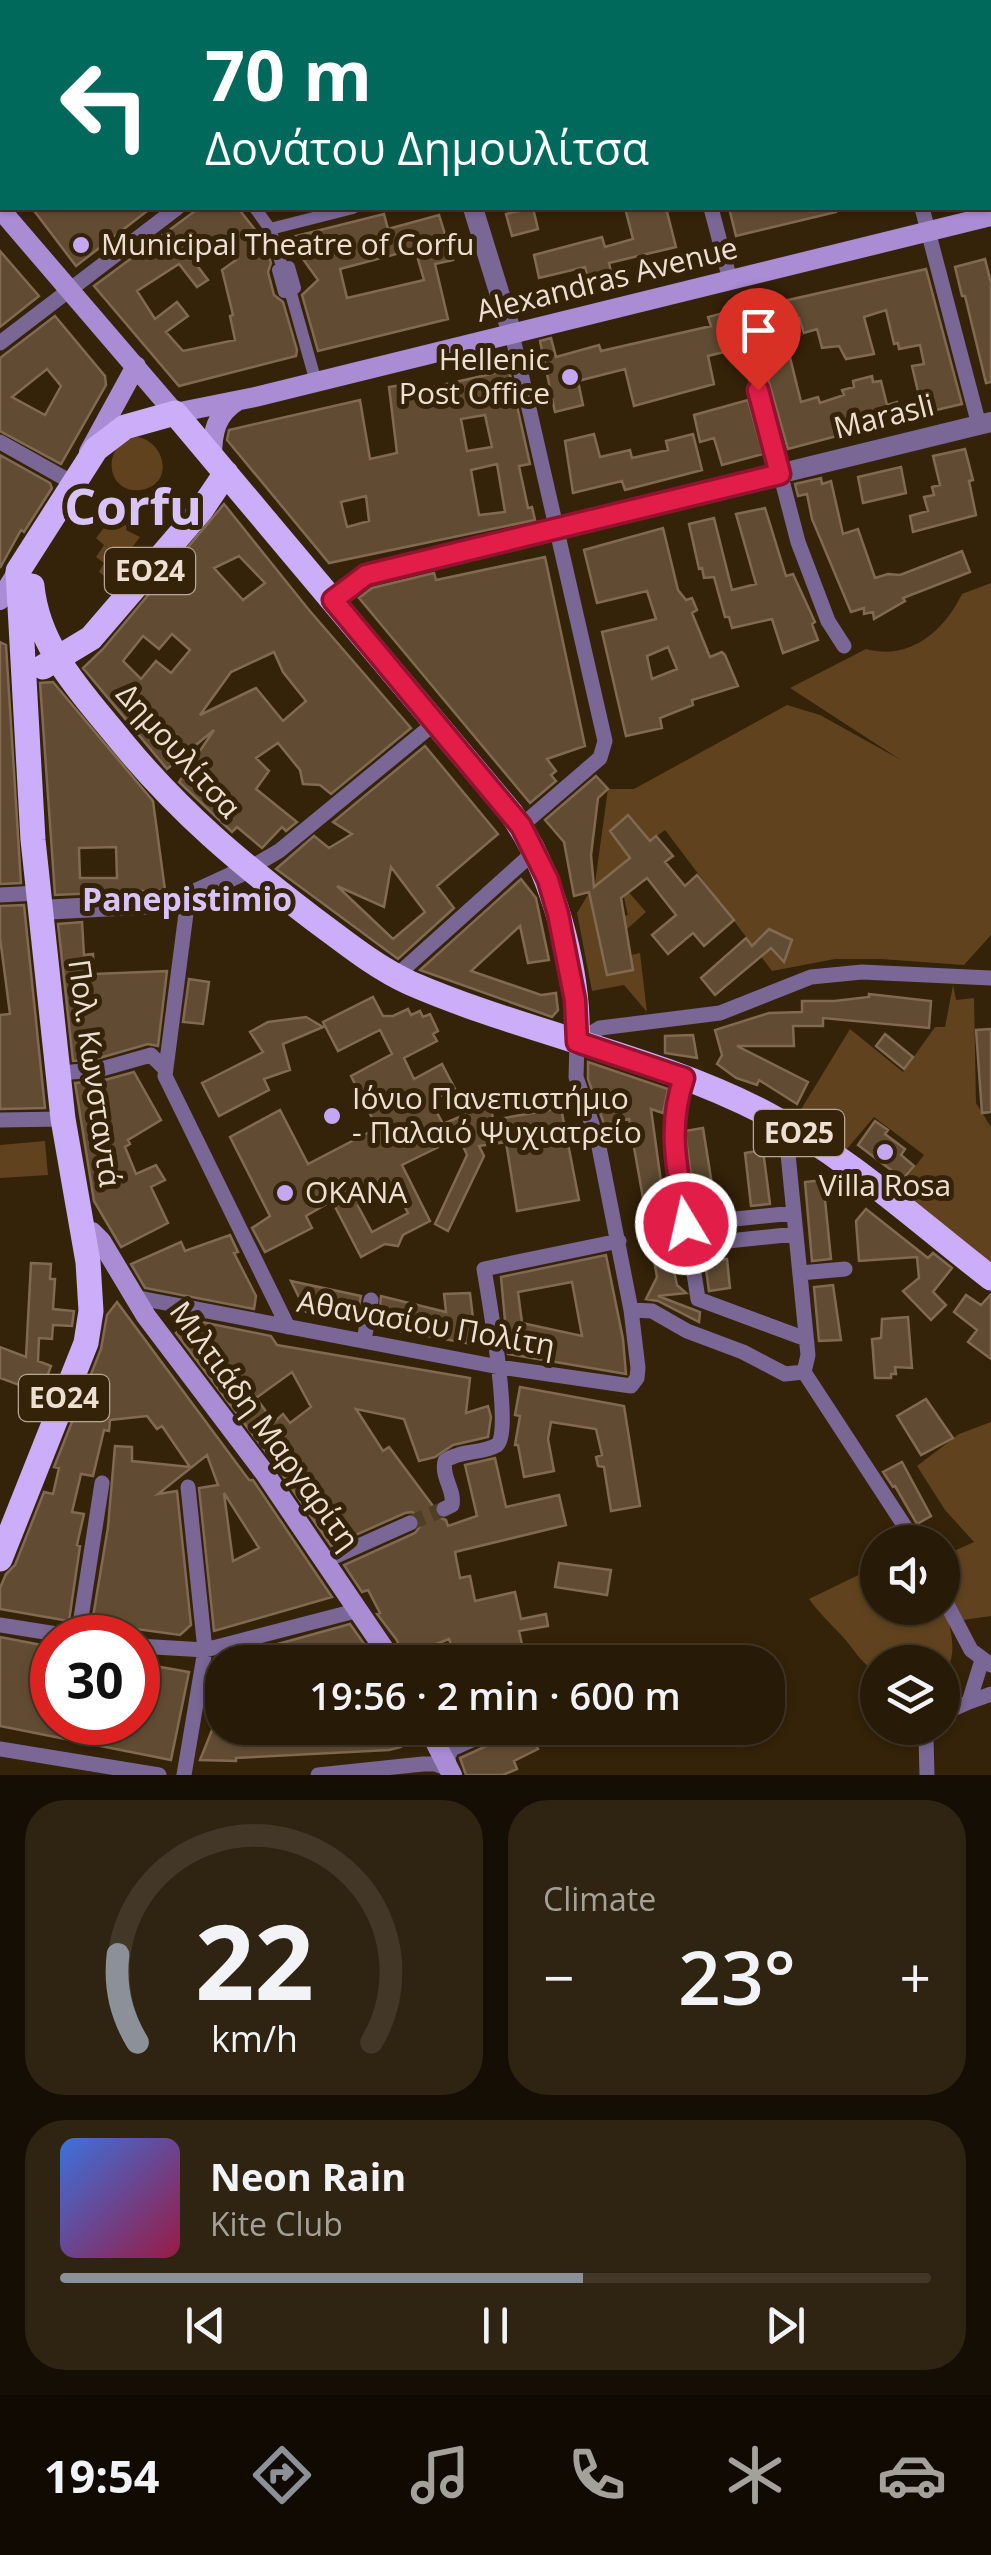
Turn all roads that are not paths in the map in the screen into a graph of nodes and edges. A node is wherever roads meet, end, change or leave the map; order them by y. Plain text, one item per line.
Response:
1 (5, 210) edge
2 (174, 210) edge
3 (256, 210) edge
4 (346, 210) edge
5 (475, 210) edge
6 (712, 210) edge
7 (922, 210) edge
8 (991, 216) edge
9 (270, 229) junction
10 (928, 232) junction
11 (730, 280) junction
12 (70, 290) junction
13 (739, 315) dead end
14 (512, 334) junction
15 (0, 344) edge
16 (136, 366) junction
17 (316, 382) junction
18 (237, 401) junction
19 (176, 414) junction
20 (985, 424) edge
21 (0, 442) edge
22 (219, 465) junction
23 (780, 474) junction
24 (74, 482) junction
25 (558, 528) junction
26 (24, 562) junction
27 (0, 600) edge
28 (333, 600) junction
29 (41, 627) junction
30 (97, 630) junction
31 (844, 646) dead end
32 (57, 659) junction
33 (26, 684) junction
34 (436, 722) junction
35 (521, 826) junction
36 (534, 850) junction
37 (248, 870) junction
38 (0, 895) edge
39 (188, 898) junction
40 (39, 902) junction
41 (396, 976) junction
42 (991, 978) edge
43 (577, 1042) junction
44 (164, 1068) junction
45 (58, 1073) junction
46 (684, 1078) junction
47 (63, 1119) junction
48 (0, 1120) edge
49 (785, 1124) junction
50 (794, 1213) junction
51 (686, 1224) junction
52 (84, 1230) junction
53 (796, 1234) junction
54 (619, 1241) junction
55 (690, 1245) junction
56 (845, 1269) dead end
57 (800, 1273) junction
58 (991, 1278) edge
59 (90, 1289) junction
60 (130, 1291) junction
61 (371, 1300) dead end
62 (631, 1310) junction
63 (288, 1327) junction
64 (806, 1340) junction
65 (364, 1341) junction
66 (499, 1367) junction
67 (804, 1372) junction
68 (102, 1483) dead end
69 (188, 1487) dead end
70 (444, 1509) dead end
71 (410, 1523) tunnel mouth
72 (904, 1525) edge
73 (0, 1559) edge
74 (325, 1561) junction
75 (358, 1610) junction
76 (83, 1615) edge
77 (0, 1625) edge
78 (956, 1625) edge
79 (30, 1630) edge
80 (224, 1645) edge
81 (382, 1645) edge
82 (160, 1647) edge
83 (205, 1650) junction
84 (986, 1662) edge
85 (991, 1694) edge
86 (970, 1702) junction
87 (960, 1706) edge
88 (436, 1745) edge
89 (463, 1745) edge
90 (926, 1745) edge
91 (0, 1749) edge
92 (450, 1772) edge
93 (159, 1775) edge
94 (184, 1775) edge
95 (318, 1775) edge
96 (927, 1775) edge

1 - 12 main road
2 - 12 street
3 - 9 street
4 - 9 street
5 - 14 street
6 - 11 street
7 - 10 street
8 - 10 main road, Alexandras Avenue
9 - 17 street
10 - 11 main road, Alexandras Avenue
10 - 20 street
11 - 14 main road, Alexandras Avenue
12 - 15 street
12 - 16 main road
13 - 23 street
14 - 17 main road, Alexandras Avenue
14 - 25 street
16 - 19 main road
16 - 24 main road
17 - 18 main road, Alexandras Avenue
18 - 19 main road, Alexandras Avenue
18 - 22 main road
19 - 22 main road
19 - 24 main road
20 - 23 street, Marasli
21 - 24 street
22 - 28 main road
22 - 30 main road, ΕΟ24
23 - 25 street, Marasli
23 - 31 street
24 - 26 main road
25 - 28 street, Marasli
25 - 35 street
26 - 27 main road
26 - 29 main road
26 - 33 main road, Πολ. Κωνσταντά / ΕΟ24
28 - 34 main road
29 - 30 main road, ΕΟ24
29 - 32 main road, ΕΟ25
30 - 32 main road, ΕΟ24
32 - 33 main road, ΕΟ24
32 - 37 main road, Δημουλίτσα / ΕΟ25
33 - 40 main road, Πολ. Κωνσταντά / ΕΟ24
34 - 35 main road
34 - 37 street
35 - 36 main road
36 - 41 street
36 - 43 main road
37 - 39 street
37 - 41 main road, Δημουλίτσα / ΕΟ25
38 - 40 street
39 - 40 street
39 - 44 street
40 - 45 main road, Πολ. Κωνσταντά / ΕΟ24
41 - 43 main road, Δημουλίτσα / ΕΟ25
42 - 43 street
43 - 46 main road, ΕΟ25
43 - 54 street
44 - 45 street
44 - 63 street
45 - 47 main road, Πολ. Κωνσταντά / ΕΟ24
46 - 49 main road, ΕΟ25
46 - 51 street
47 - 48 street
47 - 52 main road, Πολ. Κωνσταντά / ΕΟ24
49 - 50 street
49 - 58 main road, ΕΟ25
50 - 51 street
50 - 53 street
51 - 55 street
52 - 59 main road, ΕΟ24
52 - 60 main road, Μιλτιάδη Μαργαρίτη
53 - 55 street
53 - 57 street
54 - 62 street
54 - 66 street
55 - 64 street
56 - 57 street
57 - 64 street
59 - 60 main road
59 - 73 main road, ΕΟ24
60 - 63 street, Αθανασίου Πολίτη
60 - 74 main road, Μιλτιάδη Μαργαρίτη
61 - 65 street
62 - 66 street, Αθανασίου Πολίτη
62 - 67 street
63 - 65 street, Αθανασίου Πολίτη
64 - 67 street
65 - 66 street, Αθανασίου Πολίτη
66 - 70 street
67 - 72 street
68 - 76 street
69 - 83 street
71 - 74 street
74 - 75 main road, Μιλτιάδη Μαργαρίτη
75 - 80 street
75 - 81 main road, Μιλτιάδη Μαργαρίτη
77 - 79 street
78 - 84 street
82 - 83 street
83 - 94 street
84 - 86 street
85 - 86 street
86 - 87 street
88 - 92 main road
89 - 92 street
90 - 96 street
91 - 93 street
92 - 95 street

